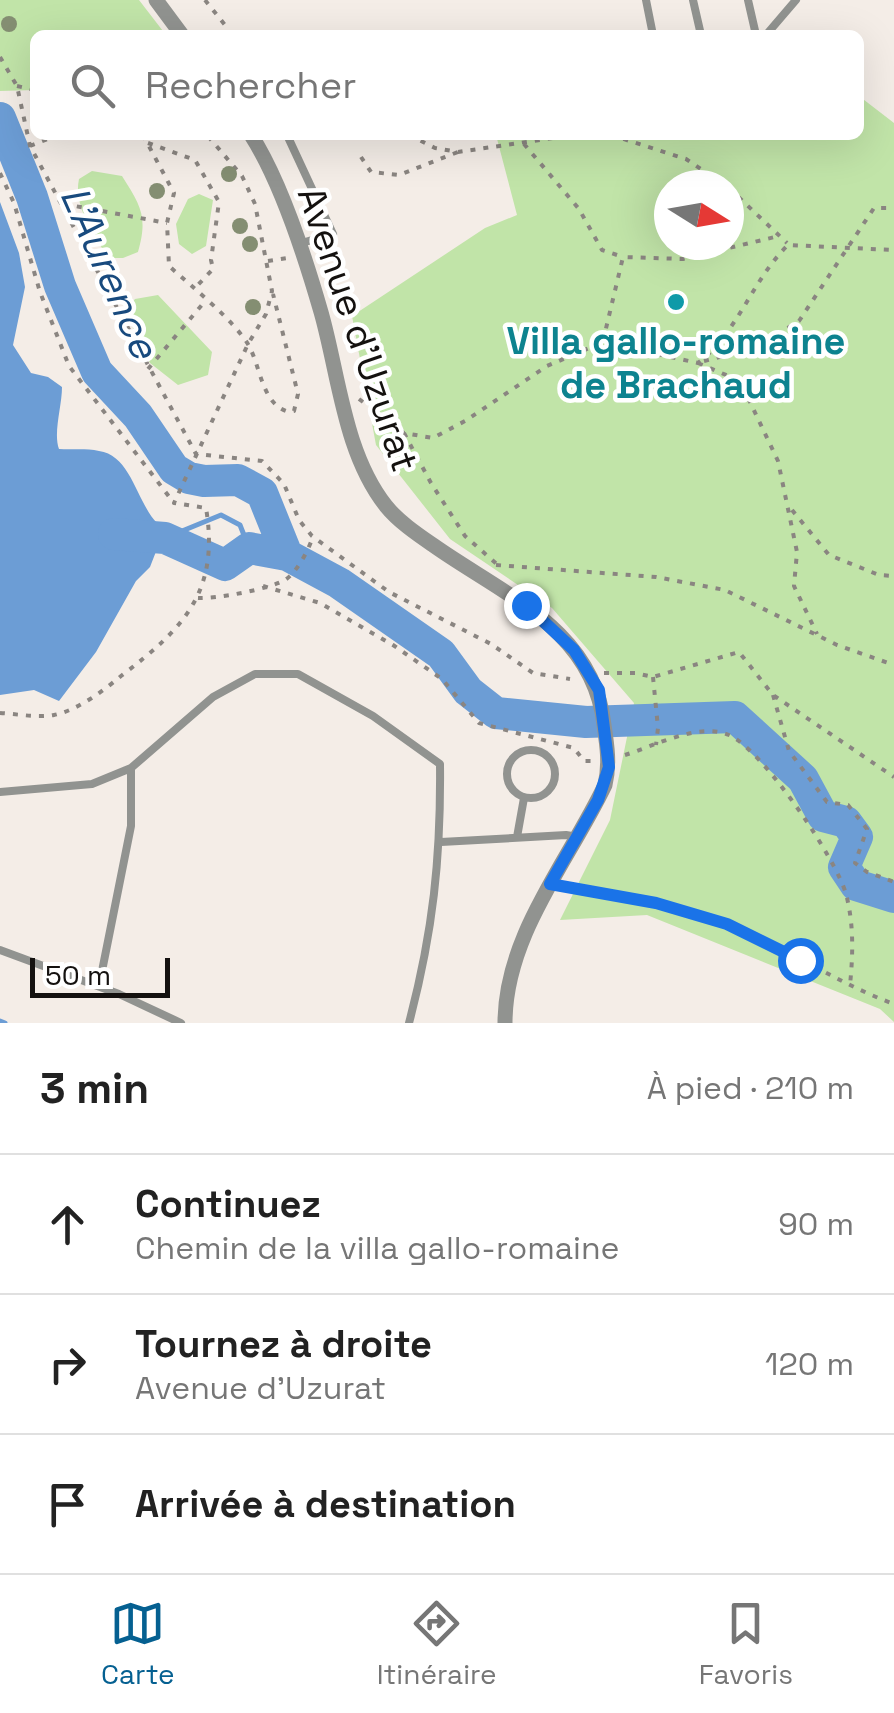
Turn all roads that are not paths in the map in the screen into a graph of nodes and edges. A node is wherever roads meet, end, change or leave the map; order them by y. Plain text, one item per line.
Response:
1 (156, 0) edge
2 (646, 0) edge
3 (693, 0) edge
4 (748, 0) edge
5 (791, 2) edge
6 (178, 30) edge
7 (653, 30) edge
8 (700, 30) edge
9 (755, 30) edge
10 (770, 30) edge
11 (253, 140) edge
12 (289, 140) edge
13 (298, 244) junction
14 (131, 768) junction
15 (0, 792) edge
16 (524, 798) junction
17 (517, 838) junction
18 (578, 838) junction
19 (441, 842) junction
20 (0, 950) edge
21 (99, 986) junction
22 (181, 1023) edge
23 (409, 1023) edge
24 (504, 1023) edge

1 - 6 street
2 - 7 lane
3 - 8 lane
4 - 9 lane
5 - 10 lane
11 - 13 street, Avenue d'Uzurat
12 - 13 lane
13 - 18 street, Avenue d'Uzurat
14 - 15 lane
14 - 19 lane
14 - 21 lane
16 - 16 lane
16 - 17 lane
17 - 18 lane
17 - 19 lane
18 - 24 street, Avenue d'Uzurat
19 - 23 lane
20 - 21 lane
21 - 22 lane

